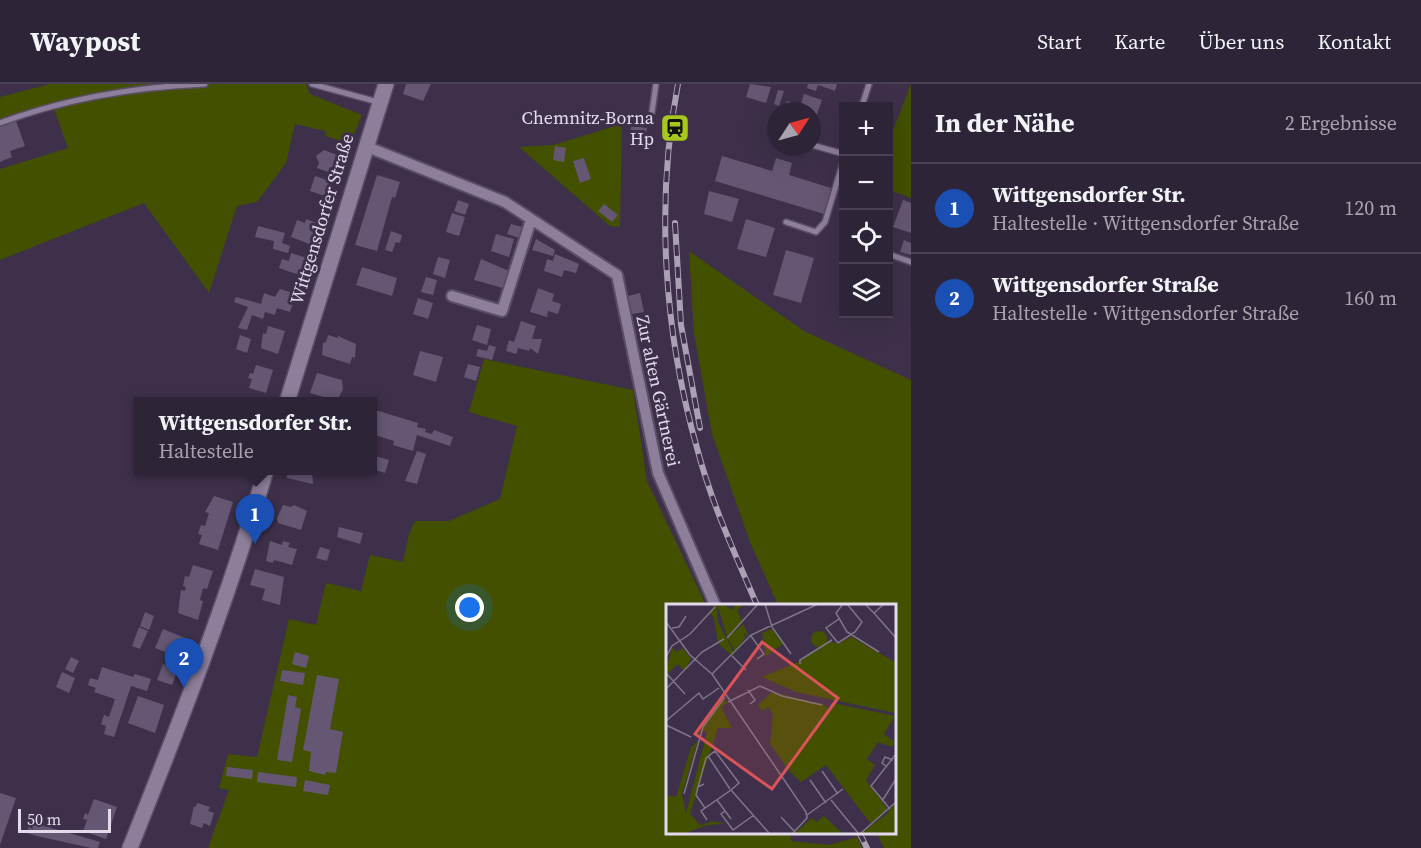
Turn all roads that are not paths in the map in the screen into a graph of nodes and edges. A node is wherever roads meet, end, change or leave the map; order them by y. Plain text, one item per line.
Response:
1 (205, 84) edge
2 (312, 84) edge
3 (386, 84) edge
4 (656, 84) edge
5 (869, 84) edge
6 (378, 102) junction
7 (863, 102) edge
8 (652, 112) dead end
9 (0, 123) edge
10 (365, 146) junction
11 (821, 148) edge
12 (839, 153) edge
13 (839, 173) edge
14 (531, 220) junction
15 (786, 222) dead end
16 (893, 256) edge
17 (911, 262) edge
18 (452, 296) dead end
19 (288, 397) edge
20 (265, 475) edge
21 (715, 604) edge
22 (130, 848) edge

1 - 9 lane
2 - 6 lane
3 - 6 street, Wittgensdorfer Straße
4 - 8 lane
5 - 7 lane
6 - 10 street, Wittgensdorfer Straße
10 - 14 street, Zur alten Gärtnerei
10 - 19 street, Wittgensdorfer Straße
11 - 12 lane
13 - 15 lane
14 - 18 street
14 - 21 street, Zur alten Gärtnerei
16 - 17 lane
20 - 22 street

